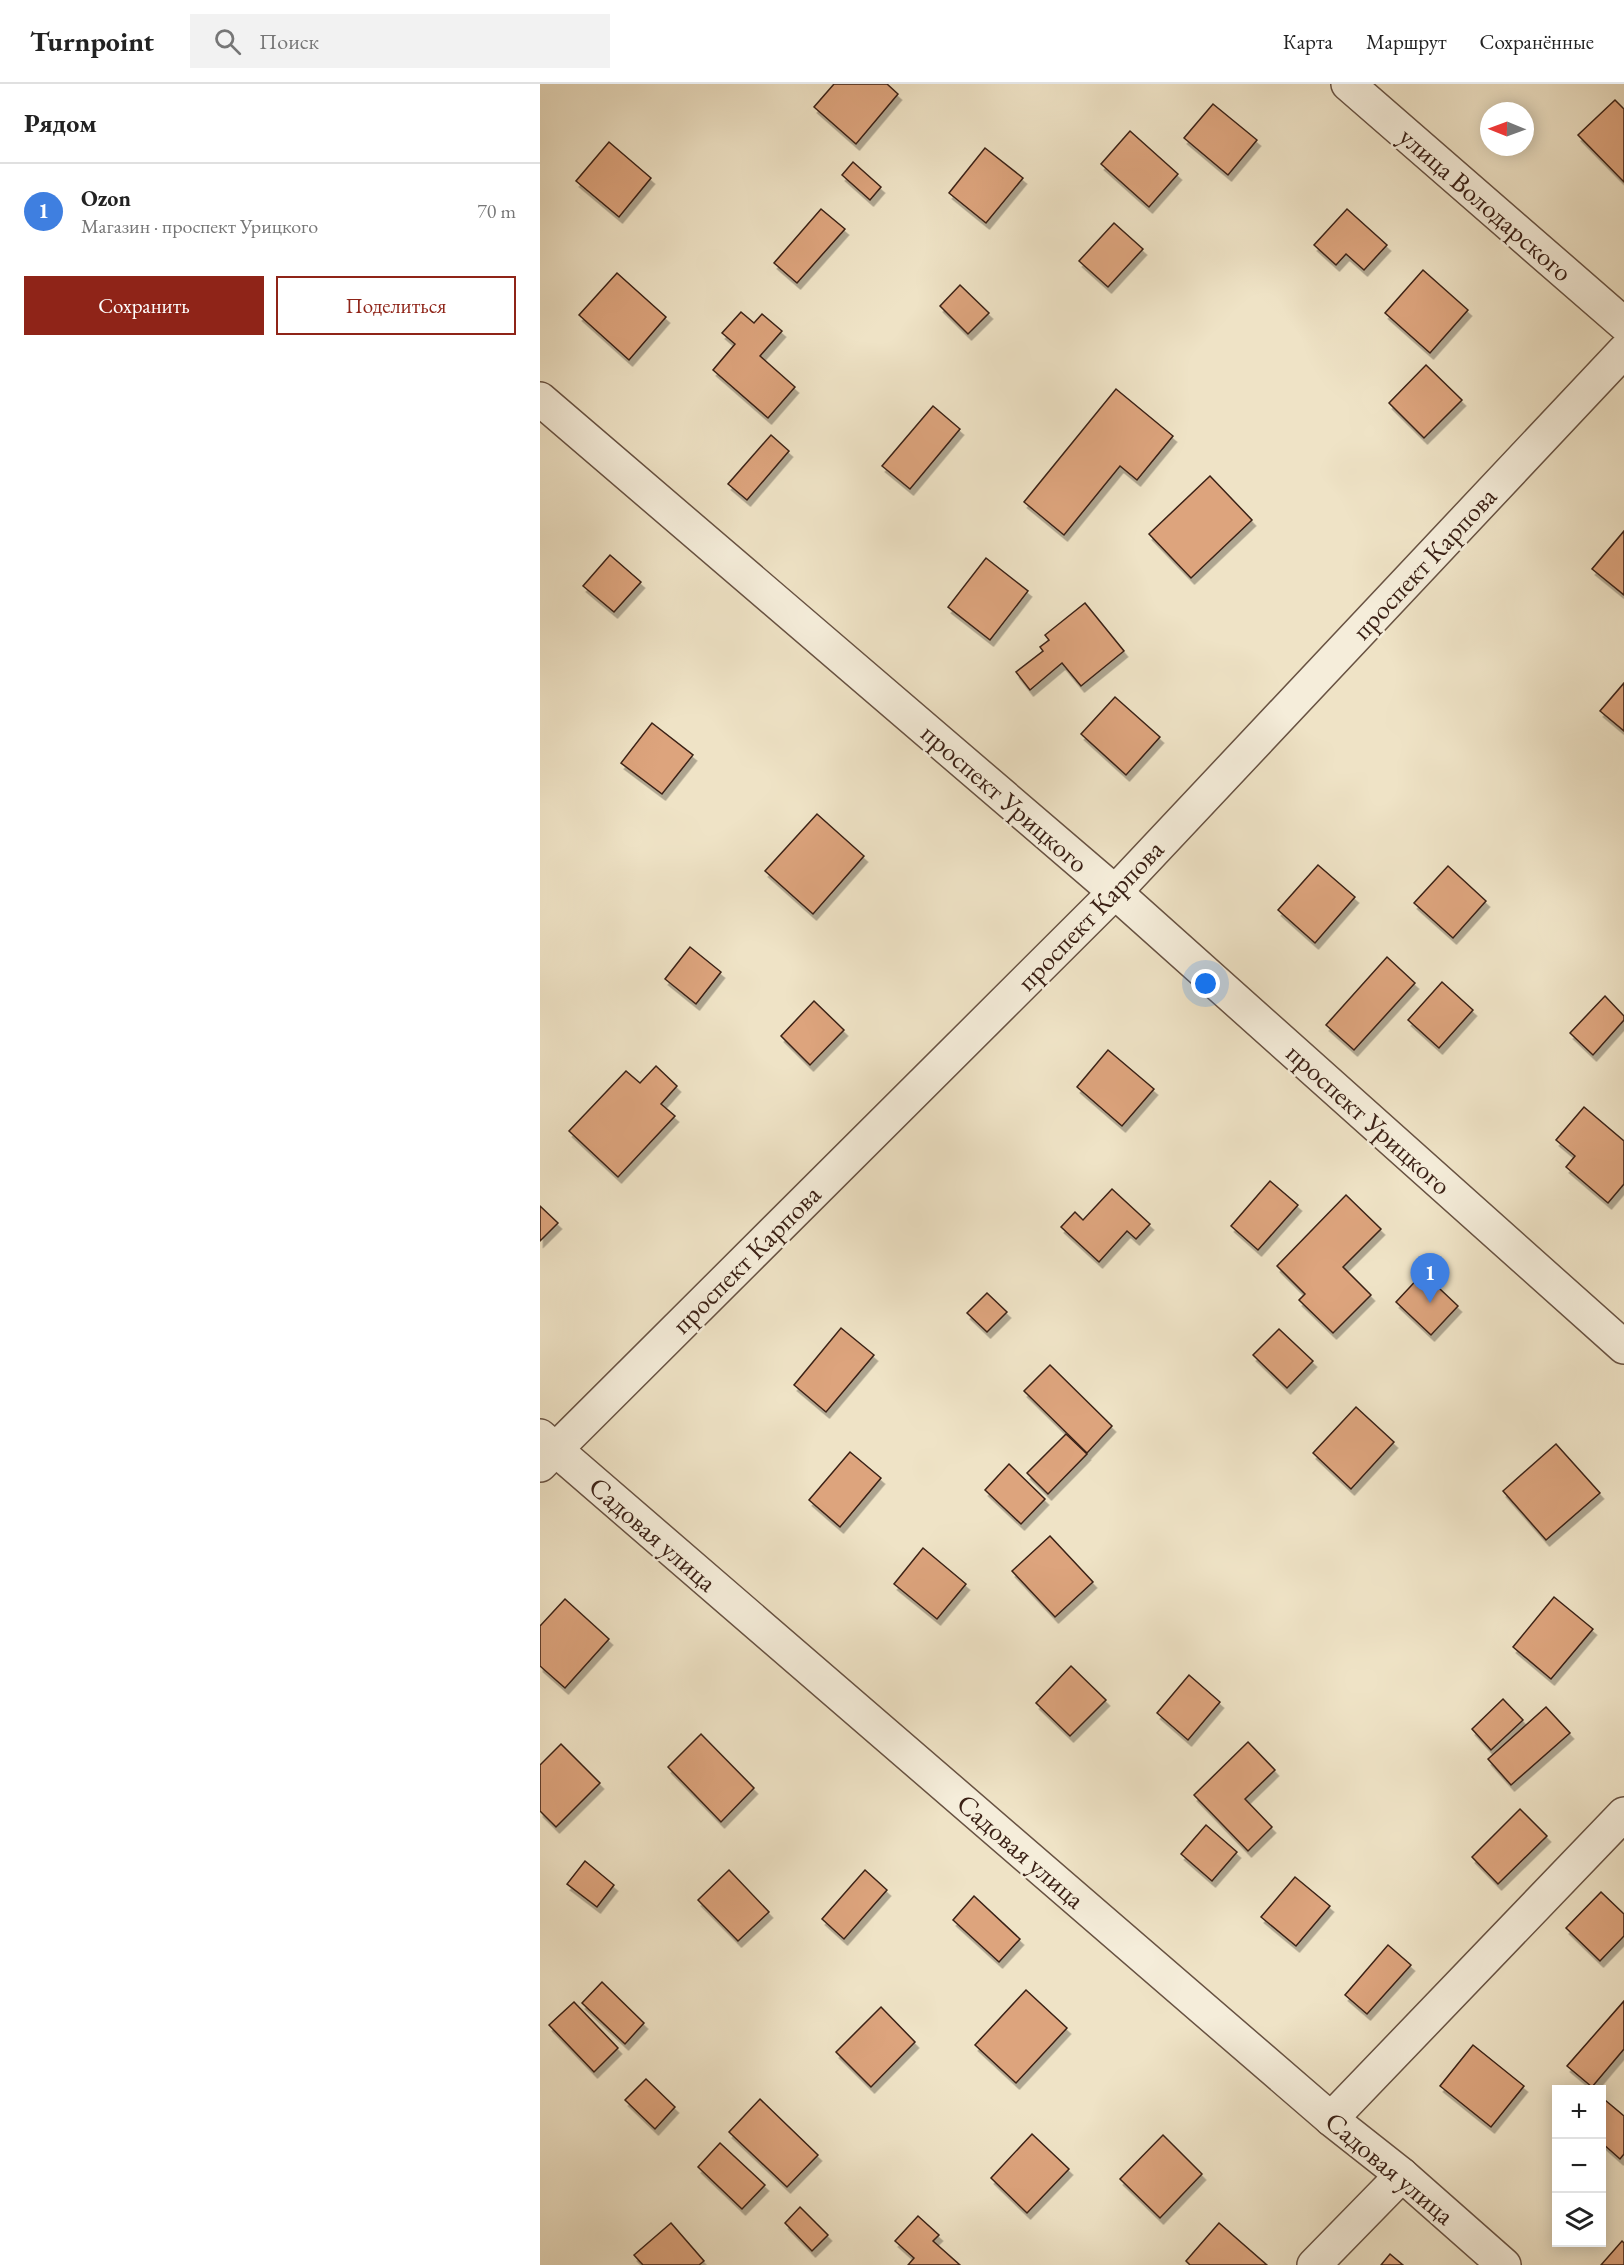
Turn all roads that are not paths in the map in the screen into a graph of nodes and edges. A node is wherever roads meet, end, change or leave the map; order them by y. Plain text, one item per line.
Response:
1 (1348, 84) edge
2 (1624, 324) edge
3 (1624, 351) edge
4 (540, 399) edge
5 (1114, 892) junction
6 (1624, 1347) edge
7 (545, 1450) edge
8 (1624, 1814) edge
9 (1331, 2119) junction
10 (1402, 2175) junction
11 (1314, 2265) edge
12 (1504, 2265) edge

1 - 2 street, улица Володарского
3 - 5 street, проспект Карпова
4 - 5 street, проспект Урицкого
5 - 6 street, проспект Урицкого
5 - 7 street, проспект Карпова
7 - 9 street, Садовая улица
8 - 9 street
9 - 10 street, Садовая улица
10 - 11 street
10 - 12 street, Садовая улица

